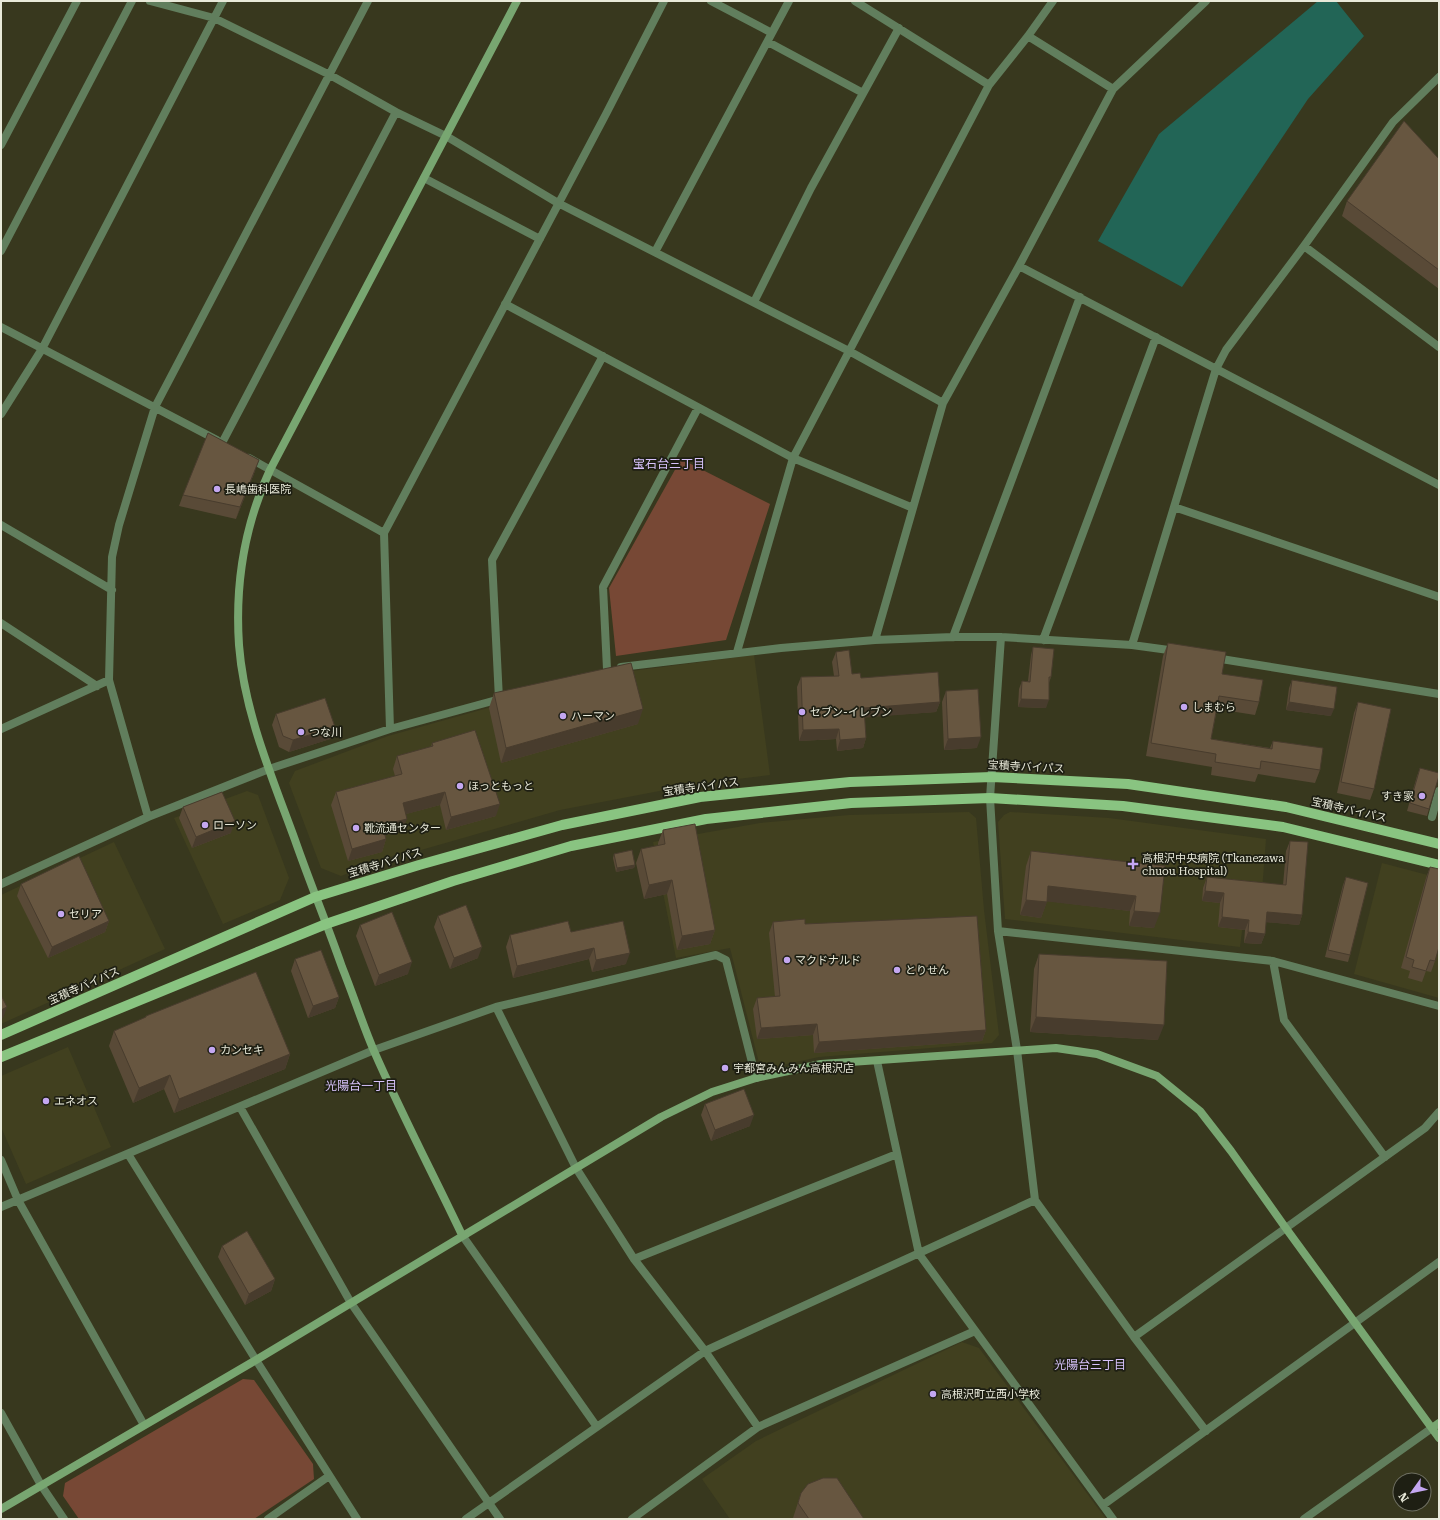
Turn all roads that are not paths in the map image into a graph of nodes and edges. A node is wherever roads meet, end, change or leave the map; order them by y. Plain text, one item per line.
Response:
1 (77, 1) edge
2 (132, 1) edge
3 (150, 1) edge
4 (223, 1) edge
5 (368, 1) edge
6 (516, 1) edge
7 (664, 1) edge
8 (711, 1) edge
9 (789, 1) edge
10 (855, 1) edge
11 (1053, 1) edge
12 (1206, 1) edge
13 (214, 18) junction
14 (899, 28) junction
15 (772, 33) junction
16 (1028, 36) junction
17 (768, 42) junction
18 (330, 75) junction
19 (1439, 77) edge
20 (990, 85) junction
21 (1113, 89) junction
22 (863, 92) junction
23 (396, 112) junction
24 (446, 136) junction
25 (1, 145) edge
26 (424, 178) junction
27 (558, 203) junction
28 (540, 238) junction
29 (1304, 246) junction
30 (1, 251) edge
31 (656, 252) junction
32 (1019, 266) junction
33 (1080, 297) junction
34 (754, 302) junction
35 (505, 304) junction
36 (1, 327) edge
37 (1156, 337) junction
38 (1439, 347) edge
39 (42, 349) junction
40 (849, 351) junction
41 (603, 356) junction
42 (1216, 369) junction
43 (943, 404) junction
44 (155, 407) junction
45 (698, 408) junction
46 (1, 414) edge
47 (242, 454) edge
48 (793, 458) junction
49 (270, 470) junction
50 (1439, 485) edge
51 (1174, 507) junction
52 (913, 508) junction
53 (1, 525) edge
54 (384, 533) junction
55 (112, 590) junction
56 (1439, 597) edge
57 (1, 623) edge
58 (953, 637) junction
59 (1000, 637) junction
60 (875, 640) junction
61 (1043, 640) junction
62 (1132, 645) junction
63 (737, 652) junction
64 (1186, 653) edge
65 (1208, 657) edge
66 (109, 680) junction
67 (97, 686) junction
68 (1439, 694) edge
69 (1, 729) edge
70 (390, 729) junction
71 (269, 769) junction
72 (992, 777) junction
73 (1439, 791) edge
74 (990, 798) junction
75 (148, 816) junction
76 (1432, 817) dead end
77 (1439, 844) edge
78 (1439, 865) edge
79 (1, 884) edge
80 (315, 898) junction
81 (326, 924) junction
82 (998, 931) junction
83 (1273, 962) junction
84 (1439, 1006) edge
85 (496, 1007) junction
86 (1, 1035) edge
87 (374, 1050) junction
88 (1017, 1050) junction
89 (1, 1057) edge
90 (876, 1060) junction
91 (756, 1078) junction
92 (240, 1107) junction
93 (1439, 1112) edge
94 (128, 1154) junction
95 (897, 1154) junction
96 (1384, 1157) junction
97 (1, 1160) edge
98 (576, 1168) junction
99 (18, 1200) junction
100 (1035, 1200) junction
101 (1, 1207) edge
102 (1285, 1228) junction
103 (462, 1235) junction
104 (919, 1254) junction
105 (634, 1259) junction
106 (1439, 1262) edge
107 (350, 1302) junction
108 (1355, 1323) junction
109 (975, 1331) junction
110 (1134, 1337) junction
111 (705, 1351) junction
112 (256, 1360) junction
113 (1, 1413) edge
114 (144, 1425) junction
115 (1436, 1426) edge
116 (597, 1427) junction
117 (758, 1427) junction
118 (1206, 1432) junction
119 (1439, 1438) edge
120 (329, 1476) junction
121 (41, 1485) junction
122 (489, 1503) junction
123 (1103, 1506) junction
124 (1, 1508) edge
125 (64, 1519) edge
126 (268, 1519) edge
127 (357, 1519) edge
128 (466, 1519) edge
129 (500, 1519) edge
130 (632, 1519) edge
131 (1113, 1519) edge
132 (1304, 1519) edge

1 - 25 street
2 - 30 street
3 - 13 street
4 - 13 street
5 - 18 street
6 - 24 street
7 - 27 street
8 - 15 street
9 - 15 street
10 - 14 street
11 - 16 street
12 - 21 street
13 - 18 street
13 - 39 street
14 - 20 street
14 - 22 street
15 - 17 street
16 - 20 street
16 - 21 street
17 - 22 street
17 - 31 street
18 - 23 street
18 - 44 street
19 - 29 street
20 - 40 street
21 - 32 street
22 - 34 street
23 - 24 street
23 - 44 street
24 - 26 street
24 - 27 street
26 - 28 street
26 - 49 street
27 - 28 street
27 - 31 street
28 - 35 street
29 - 38 street
29 - 42 street
31 - 34 street
32 - 33 street
32 - 43 street
33 - 37 street
33 - 58 street
34 - 40 street
35 - 41 street
35 - 54 street
36 - 39 street
37 - 42 street
37 - 61 street
39 - 44 street
39 - 46 street
40 - 43 street
40 - 48 street
41 - 45 street
41 - 70 street
42 - 50 street
42 - 51 street
43 - 52 street
44 - 55 street
45 - 48 street
45 - 63 street
47 - 49 street
48 - 52 street
48 - 63 street
49 - 54 street
49 - 71 street
51 - 56 street
51 - 62 street
52 - 60 street
53 - 55 street
54 - 70 street
55 - 66 street
57 - 67 street
58 - 59 street
58 - 60 street
59 - 61 street
59 - 72 street
60 - 63 street
61 - 62 street
62 - 64 street
65 - 68 street
66 - 67 street
66 - 75 street
67 - 69 street
70 - 71 street
71 - 75 street
71 - 80 street
72 - 74 street
72 - 77 main road, 宝積寺バイパス
72 - 80 main road, 宝積寺バイパス
73 - 76 street
74 - 78 main road
74 - 81 main road
74 - 82 street
75 - 79 street
80 - 81 street
80 - 86 main road, 宝積寺バイパス
81 - 87 street
81 - 89 main road
82 - 83 street
82 - 88 street
83 - 84 street
83 - 96 street
85 - 87 street
85 - 91 street
85 - 98 street
87 - 92 street
87 - 103 street
88 - 90 street
88 - 100 street
88 - 102 street
90 - 91 street
90 - 95 street
91 - 98 street
92 - 94 street
92 - 107 street
93 - 96 street
94 - 99 street
94 - 112 street
95 - 104 street
95 - 105 street
96 - 102 street
97 - 99 street
98 - 103 street
98 - 105 street
99 - 101 street
99 - 114 street
100 - 104 street
100 - 110 street
102 - 108 street
102 - 110 street
103 - 107 street
103 - 116 street
104 - 109 street
104 - 111 street
105 - 111 street
106 - 108 street
107 - 112 street
107 - 122 street
108 - 115 street
108 - 118 street
109 - 117 street
109 - 123 street
110 - 118 street
111 - 116 street
111 - 117 street
112 - 114 street
112 - 120 street
113 - 121 street
114 - 121 street
115 - 119 street
115 - 132 street
116 - 122 street
117 - 130 street
118 - 123 street
120 - 126 street
120 - 127 street
121 - 124 street
121 - 125 street
122 - 128 street
122 - 129 street
123 - 131 street

